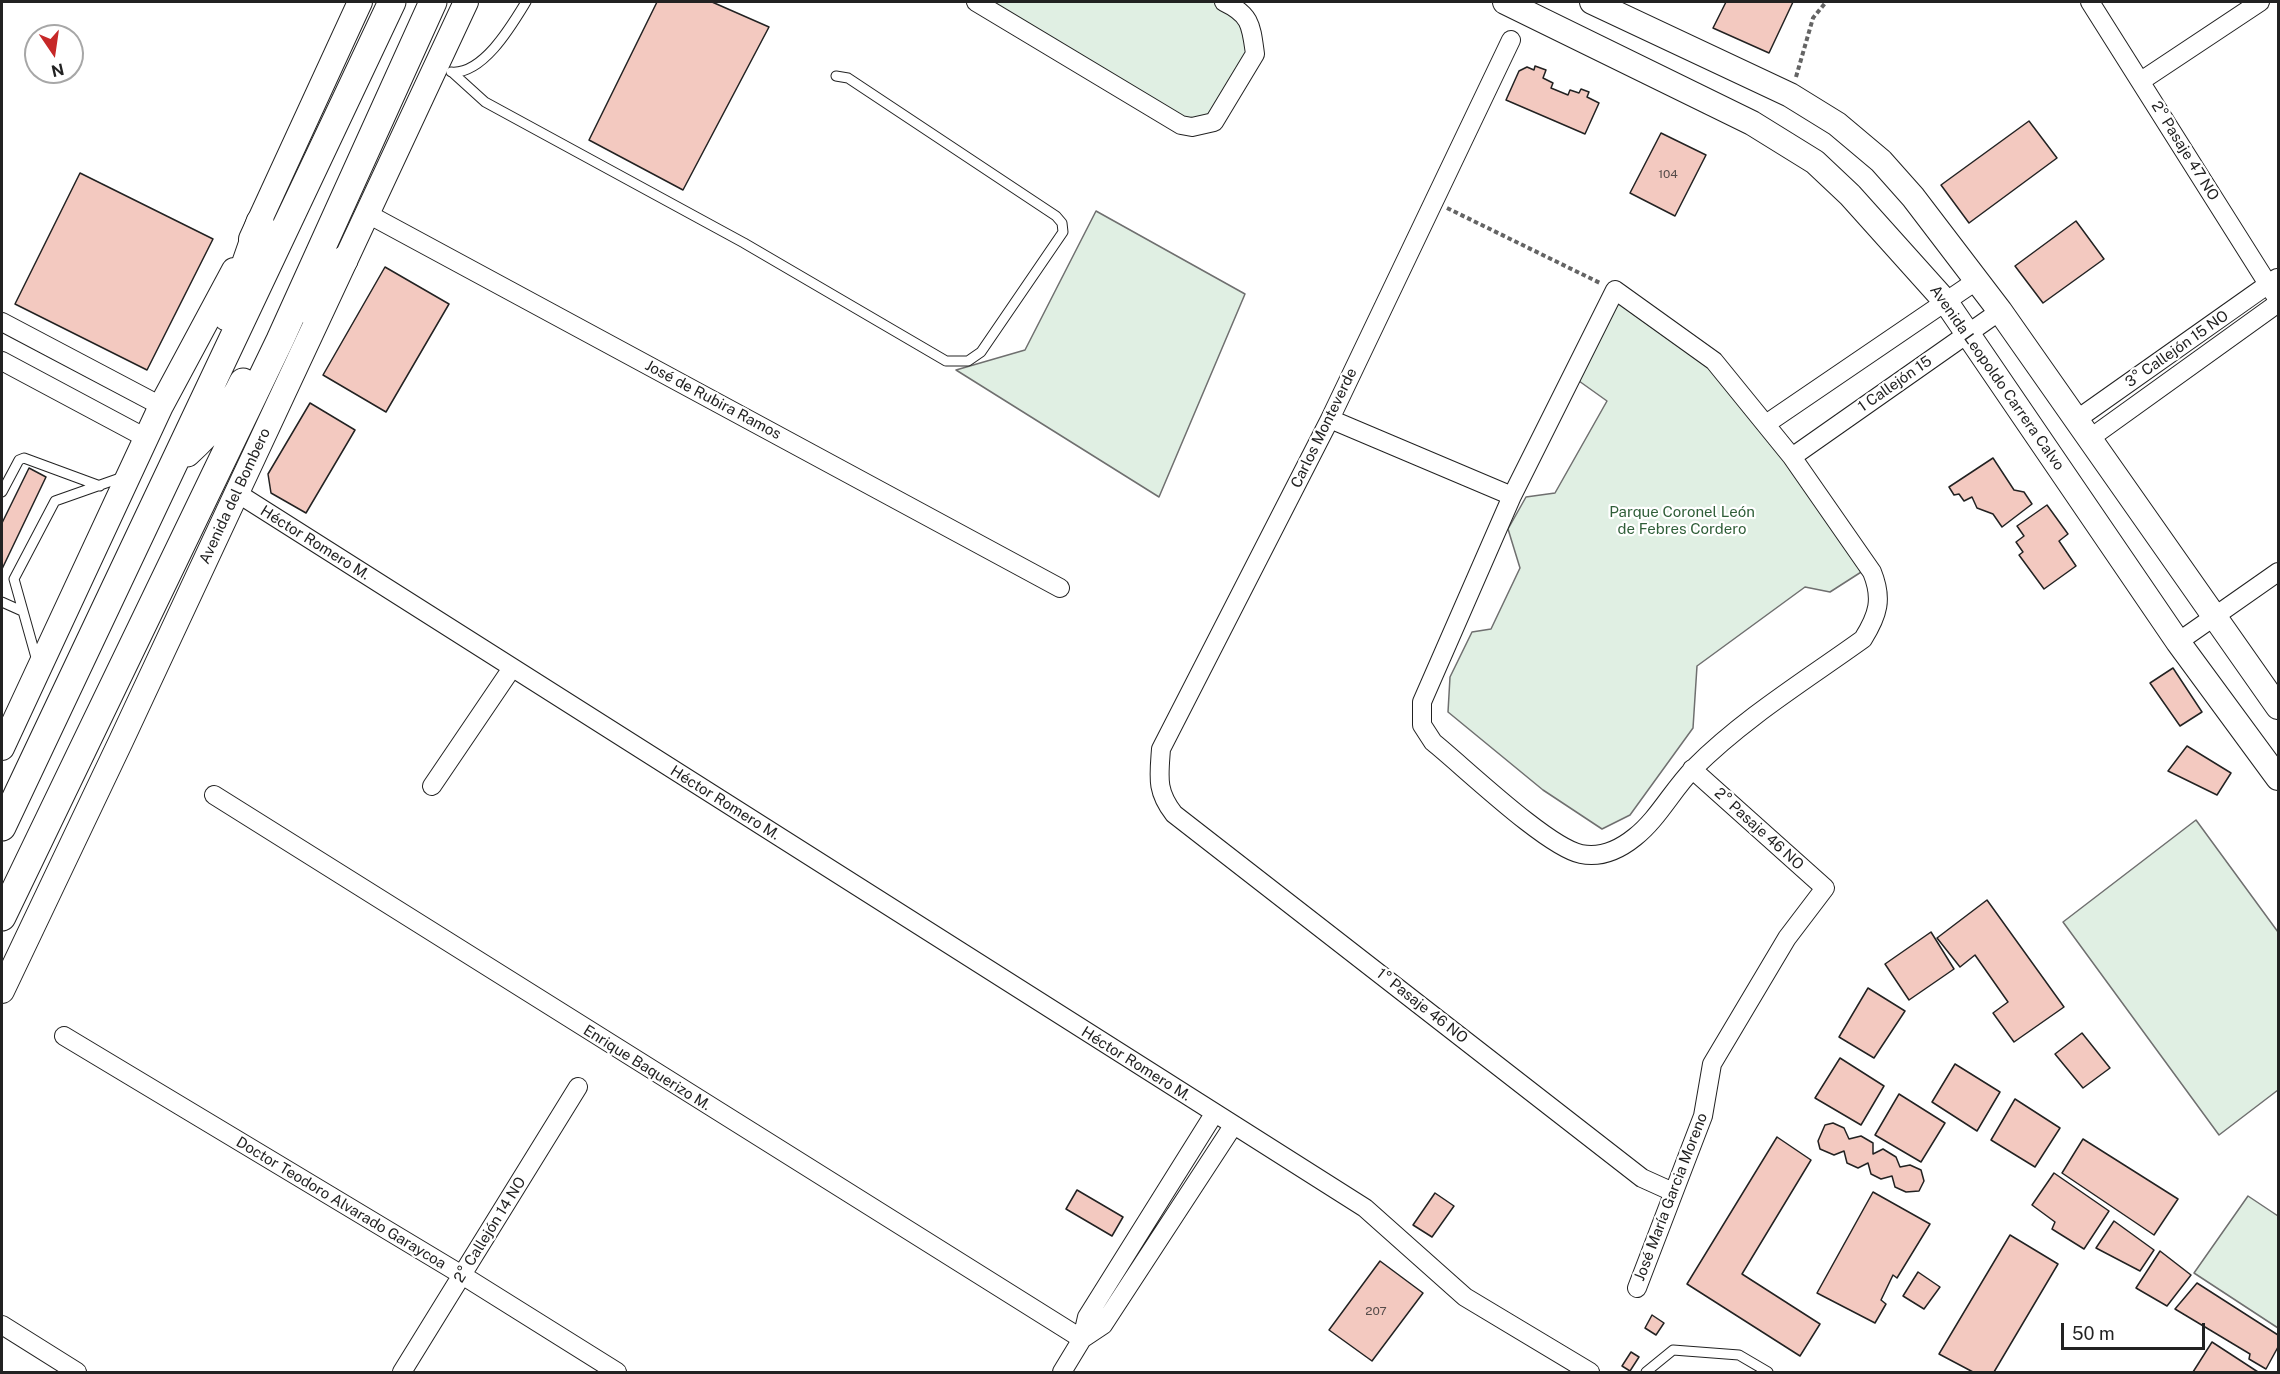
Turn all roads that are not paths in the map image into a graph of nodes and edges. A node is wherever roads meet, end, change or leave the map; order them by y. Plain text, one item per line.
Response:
1 (360, 2) edge
2 (392, 2) edge
3 (419, 2) edge
4 (433, 2) edge
5 (466, 2) edge
6 (526, 2) edge
7 (976, 2) edge
8 (1224, 2) edge
9 (1592, 2) edge
10 (2090, 2) edge
11 (2260, 2) edge
12 (1520, 5) edge
13 (1511, 40) dead end
14 (445, 70) junction
15 (836, 76) dead end
16 (2141, 81) junction
17 (366, 213) junction
18 (260, 222) junction
19 (344, 260) junction
20 (1976, 281) junction
21 (2273, 281) edge
22 (1946, 302) junction
23 (2278, 302) edge
24 (2000, 311) junction
25 (2, 322) edge
26 (1969, 333) junction
27 (280, 340) junction
28 (2, 361) edge
29 (161, 406) junction
30 (1330, 418) junction
31 (1766, 424) junction
32 (2082, 430) junction
33 (146, 438) junction
34 (1792, 457) junction
35 (175, 463) junction
36 (128, 475) junction
37 (100, 486) junction
38 (2, 492) edge
39 (237, 493) junction
40 (1512, 496) junction
41 (2278, 572) edge
42 (1060, 588) dead end
43 (2, 602) edge
44 (21, 611) junction
45 (2213, 618) junction
46 (2178, 642) junction
47 (39, 666) junction
48 (512, 668) junction
49 (2278, 706) edge
50 (2, 748) edge
51 (1692, 769) junction
52 (2278, 778) edge
53 (432, 786) dead end
54 (214, 795) dead end
55 (1174, 814) joint
56 (2, 827) edge
57 (1825, 888) joint
58 (2, 917) edge
59 (2, 991) edge
60 (64, 1036) dead end
61 (578, 1087) dead end
62 (1214, 1114) junction
63 (1233, 1126) junction
64 (1673, 1192) junction
65 (462, 1275) junction
66 (1637, 1288) dead end
67 (2, 1325) edge
68 (1082, 1339) junction
69 (1581, 1371) edge
70 (76, 1372) edge
71 (402, 1372) edge
72 (616, 1372) edge
73 (1062, 1372) edge
74 (1646, 1372) edge
75 (1768, 1372) edge

1 - 18 main road
2 - 35 main road
3 - 35 main road
4 - 27 main road, Avenida del Bombero
5 - 14 main road, Avenida del Bombero
6 - 14 lane
7 - 8 street
9 - 20 main road
10 - 16 street, 2° Pasaje 47 NO
11 - 16 street
12 - 22 main road, Avenida Leopoldo Carrera Calvo
13 - 30 street, Carlos Monteverde
14 - 15 lane
14 - 17 main road, Avenida del Bombero
16 - 21 street, 2° Pasaje 47 NO
17 - 19 main road, Avenida del Bombero
17 - 42 street, José de Rubira Ramos
18 - 29 main road
18 - 35 main road
19 - 27 main road
19 - 39 main road, Avenida del Bombero
20 - 22 street
20 - 24 main road
21 - 23 street, 2° Pasaje 47 NO
21 - 32 street, 3° Callejón 15 NO
22 - 26 main road, Avenida Leopoldo Carrera Calvo
22 - 31 street
23 - 32 street, 3° Callejón 15 NO
24 - 26 street, 1 Callejón 15
24 - 32 main road
25 - 29 street
26 - 34 street, 1 Callejón 15
26 - 46 main road, Avenida Leopoldo Carrera Calvo
27 - 58 main road, Avenida del Bombero
28 - 33 street
29 - 33 main road
30 - 40 street
30 - 55 street, Carlos Monteverde
31 - 34 street
31 - 40 street
32 - 45 main road
33 - 36 main road
34 - 51 street
35 - 56 main road
36 - 37 lane
36 - 47 main road
37 - 38 lane
37 - 44 lane
39 - 48 street, Héctor Romero M.
39 - 59 main road, Avenida del Bombero
40 - 51 street
41 - 45 street
43 - 44 lane
44 - 47 lane
45 - 46 street
45 - 49 main road
46 - 52 main road, Avenida Leopoldo Carrera Calvo
47 - 50 main road
48 - 53 street
48 - 62 street, Héctor Romero M.
51 - 57 street, 2° Pasaje 46 NO
54 - 68 street, Enrique Baquerizo M.
55 - 64 street, 1° Pasaje 46 NO
57 - 64 street, José María Garcia Moreno
60 - 65 street, Doctor Teodoro Alvarado Garaycoa
61 - 65 street, 2° Callejón 14 NO
62 - 63 street, Héctor Romero M.
62 - 68 street
63 - 68 street
63 - 69 street
64 - 66 street, José María Garcia Moreno
65 - 71 street, 2° Callejón 14 NO
65 - 72 street, Doctor Teodoro Alvarado Garaycoa
67 - 70 street
68 - 73 street
74 - 75 lane

